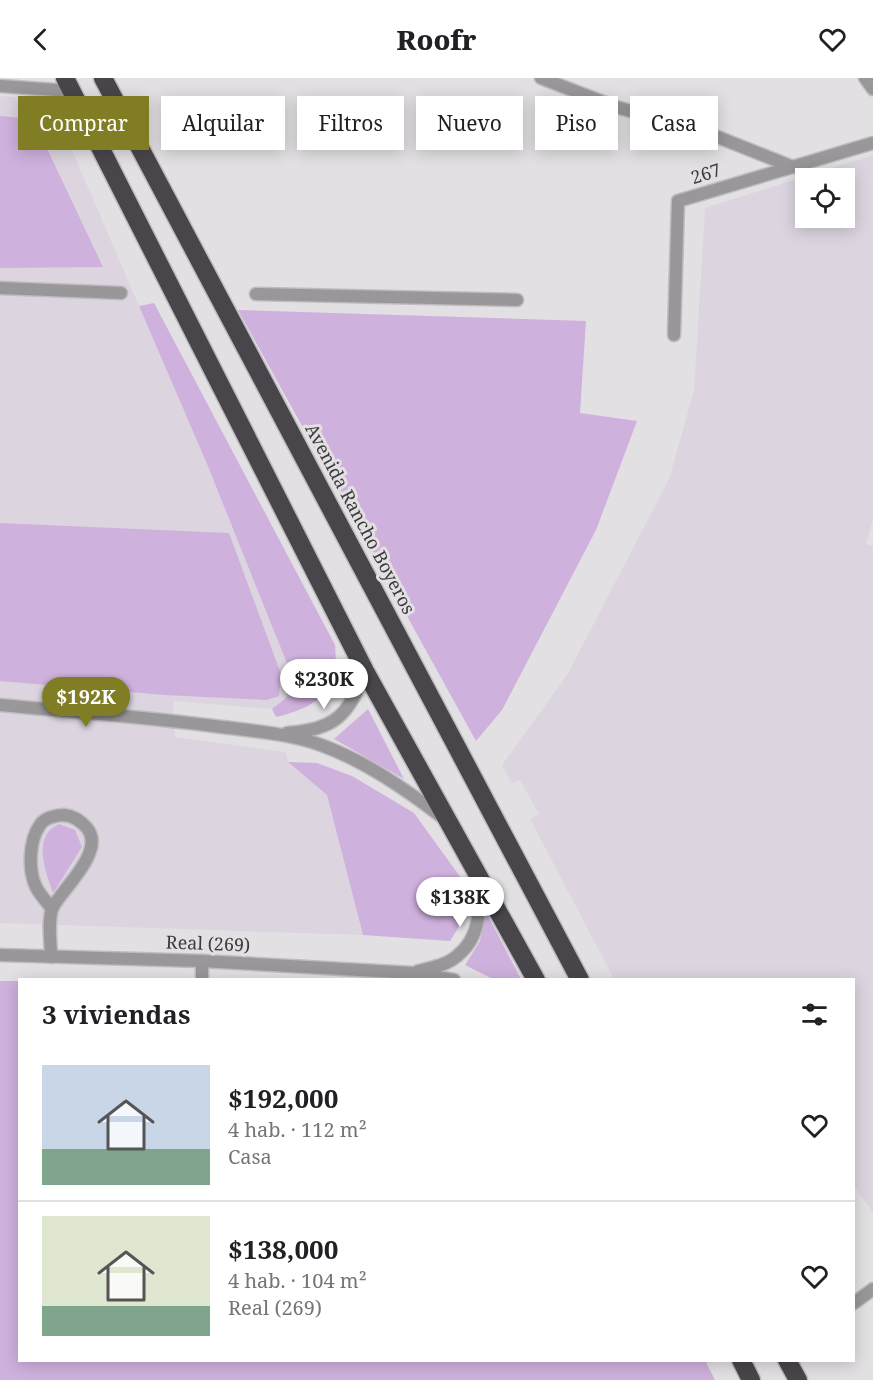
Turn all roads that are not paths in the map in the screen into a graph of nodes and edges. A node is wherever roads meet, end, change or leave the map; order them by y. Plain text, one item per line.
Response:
1 (103, 78) edge
2 (541, 78) edge
3 (68, 84) edge
4 (0, 86) edge
5 (873, 142) edge
6 (793, 167) junction
7 (0, 288) edge
8 (121, 293) dead end
9 (256, 294) dead end
10 (517, 300) dead end
11 (674, 335) dead end
12 (365, 671) junction
13 (0, 705) edge
14 (274, 734) junction
15 (446, 819) junction
16 (470, 864) junction
17 (52, 909) junction
18 (0, 955) edge
19 (51, 957) junction
20 (202, 961) junction
21 (413, 973) junction
22 (202, 978) edge
23 (442, 978) edge
24 (535, 978) edge
25 (579, 978) edge
26 (873, 1289) edge
27 (855, 1302) edge
28 (742, 1362) edge
29 (789, 1362) edge
30 (751, 1380) edge
31 (798, 1380) edge

1 - 25 highway, Avenida Rancho Boyeros
2 - 6 street
3 - 4 street
3 - 12 highway
5 - 6 street, 267
6 - 11 street, 267
7 - 8 street
9 - 10 street
12 - 14 street
12 - 15 highway
13 - 14 street
14 - 15 street
15 - 16 highway
16 - 21 street, Real (269)
16 - 24 highway
17 - 17 street
17 - 19 street
18 - 19 street, Real (269)
19 - 20 street, Real (269)
20 - 21 street, Real (269)
20 - 22 street
21 - 23 street, Real (269)
26 - 27 street
28 - 30 highway
29 - 31 highway

